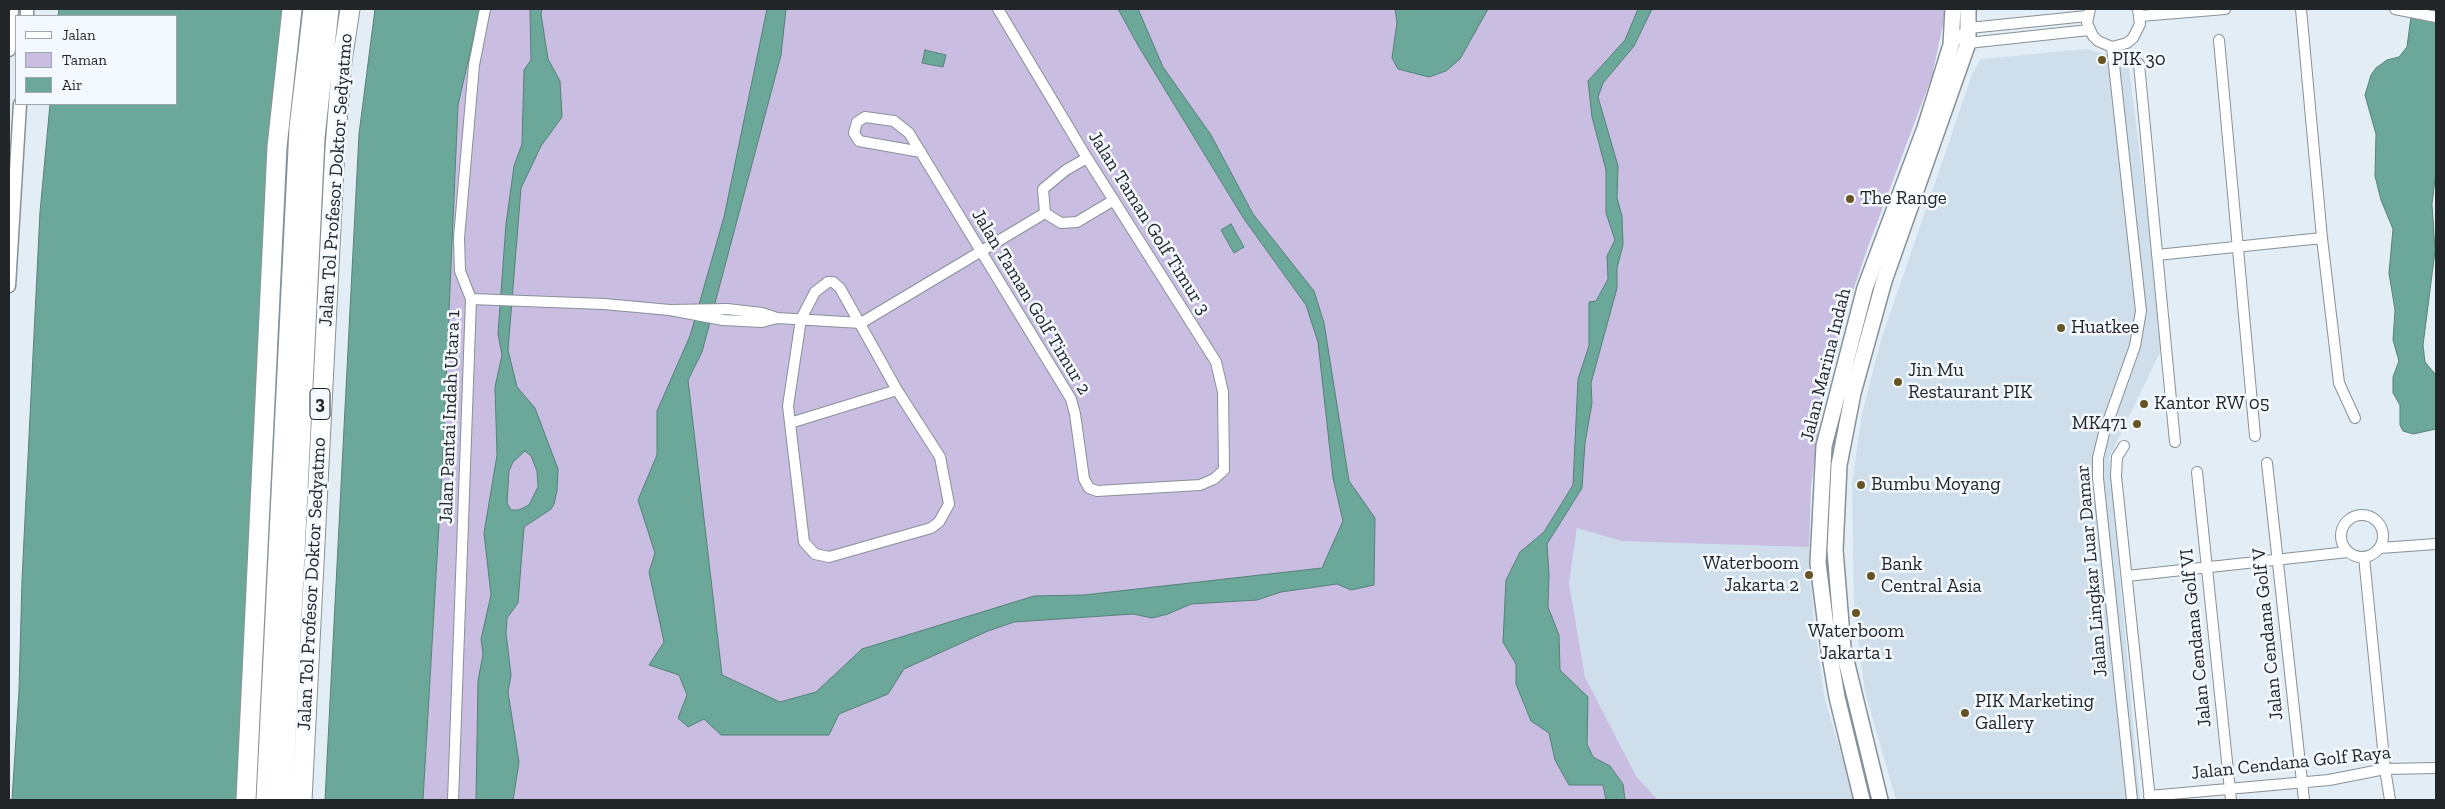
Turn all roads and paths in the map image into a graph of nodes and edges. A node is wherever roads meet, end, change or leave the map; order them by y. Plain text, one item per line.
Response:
1 (12, 9) edge
2 (292, 9) edge
3 (313, 9) edge
4 (329, 9) edge
5 (350, 9) edge
6 (485, 9) edge
7 (998, 9) edge
8 (1953, 9) edge
9 (1968, 9) edge
10 (2225, 9) edge
11 (2301, 9) edge
12 (2395, 9) edge
13 (2089, 12) edge
14 (2139, 12) edge
15 (2436, 17) edge
16 (2089, 30) junction
17 (1968, 36) junction
18 (2219, 40) dead end
19 (1951, 45) junction
20 (2112, 47) junction
21 (9, 50) edge
22 (2139, 64) dead end
23 (20, 105) edge
24 (921, 152) junction
25 (1087, 158) junction
26 (1114, 200) junction
27 (1045, 213) junction
28 (2322, 238) junction
29 (2237, 247) junction
30 (981, 252) junction
31 (2157, 255) junction
32 (9, 286) edge
33 (471, 299) junction
34 (694, 312) junction
35 (777, 318) junction
36 (801, 319) junction
37 (861, 323) junction
38 (897, 390) junction
39 (2355, 418) dead end
40 (790, 423) junction
41 (2255, 436) dead end
42 (2175, 442) dead end
43 (2124, 446) dead end
44 (2267, 463) dead end
45 (1224, 470) joint
46 (2197, 472) dead end
47 (2436, 544) edge
48 (2380, 548) junction
49 (2348, 552) junction
50 (2364, 557) junction
51 (2277, 560) junction
52 (2206, 568) junction
53 (2128, 576) junction
54 (1853, 693) junction
55 (1837, 697) junction
56 (2436, 768) edge
57 (2385, 769) junction
58 (2301, 782) junction
59 (2230, 788) junction
60 (2149, 798) edge
61 (246, 800) edge
62 (266, 800) edge
63 (283, 800) edge
64 (302, 800) edge
65 (453, 800) edge
66 (1862, 800) edge
67 (1880, 800) edge
68 (2132, 800) edge
69 (2231, 800) edge
70 (2304, 800) edge
71 (2390, 800) edge

1 - 21 street
2 - 61 highway
3 - 62 highway, Jalan Tol Profesor Doktor Sedyatmo / 3
4 - 63 highway, Jalan Tol Profesor Doktor Sedyatmo / 3
5 - 64 highway, Jalan Tol Profesor Doktor Sedyatmo / 3
6 - 33 street, Jalan Pantai Indah Utara 1
7 - 25 street, Jalan Taman Golf Timur 3
8 - 19 main road, Jalan Marina Indah
9 - 17 main road, Jalan Marina Indah
10 - 14 street
11 - 28 street
12 - 15 street
13 - 16 street
13 - 17 street
14 - 20 street
16 - 17 street
16 - 20 street
17 - 19 street
17 - 54 main road, Jalan Marina Indah
18 - 29 street
19 - 55 main road, Jalan Marina Indah
20 - 68 street, Jalan Lingkar Luar Damar
22 - 31 street
23 - 32 street
24 - 24 street, Jalan Taman Golf Timur 2
24 - 30 street, Jalan Taman Golf Timur 2
25 - 26 street, Jalan Taman Golf Timur 3
25 - 27 street
26 - 27 street
26 - 45 street, Jalan Taman Golf Timur 3
27 - 30 street
28 - 29 street
28 - 39 street
29 - 31 street
29 - 41 street
30 - 37 street
30 - 45 street, Jalan Taman Golf Timur 2
31 - 42 street
33 - 34 street
33 - 65 street, Jalan Pantai Indah Utara 1
34 - 35 street
34 - 35 street
35 - 36 street
36 - 37 street
36 - 37 street
36 - 40 street
37 - 38 street
38 - 40 street
38 - 40 street
43 - 53 street
44 - 51 street, Jalan Cendana Golf V
46 - 52 street, Jalan Cendana Golf VI
47 - 48 street
48 - 49 street
48 - 50 street
49 - 50 street
49 - 51 street
50 - 57 street
51 - 52 street
51 - 58 street, Jalan Cendana Golf V
52 - 53 street
52 - 59 street, Jalan Cendana Golf VI
53 - 60 street
54 - 55 main road
54 - 67 main road, Jalan Marina Indah
55 - 66 main road, Jalan Marina Indah
56 - 57 street, Jalan Cendana Golf Raya
57 - 58 street, Jalan Cendana Golf Raya
57 - 71 street
58 - 59 street, Jalan Cendana Golf Raya
58 - 70 street, Jalan Cendana Golf V
59 - 60 street, Jalan Cendana Golf Raya
59 - 69 street, Jalan Cendana Golf VI

